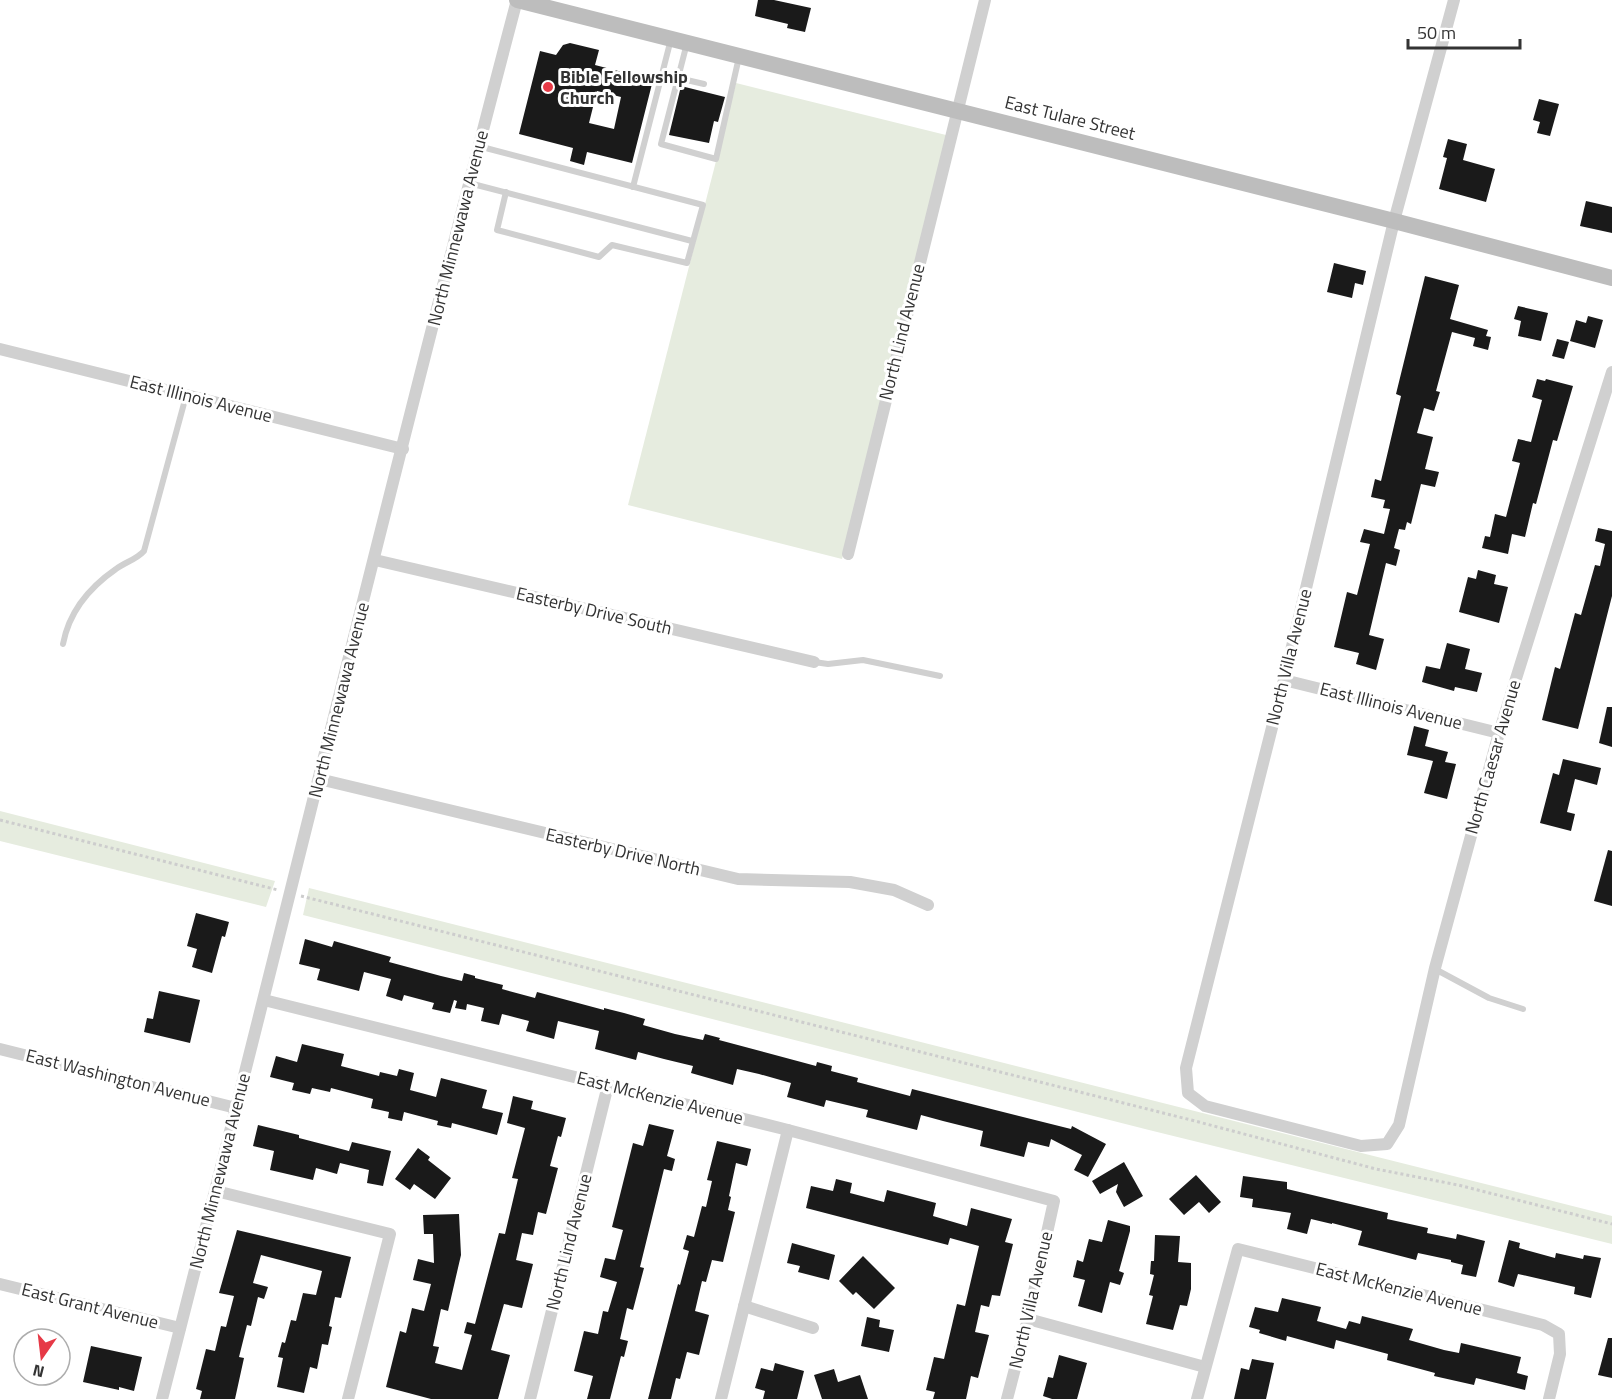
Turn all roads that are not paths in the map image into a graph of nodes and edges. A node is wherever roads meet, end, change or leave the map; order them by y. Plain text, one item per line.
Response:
1 (517, 0) edge
2 (985, 0) edge
3 (1454, 0) edge
4 (679, 41) junction
5 (739, 56) junction
6 (678, 78) junction
7 (704, 84) dead end
8 (957, 110) junction
9 (478, 146) junction
10 (468, 183) junction
11 (633, 187) junction
12 (506, 192) junction
13 (1394, 221) junction
14 (692, 241) junction
15 (1612, 278) edge
16 (0, 349) edge
17 (1612, 372) edge
18 (186, 396) junction
19 (403, 449) junction
20 (848, 554) dead end
21 (375, 560) junction
22 (63, 644) dead end
23 (814, 662) joint
24 (940, 676) dead end
25 (1284, 680) junction
26 (1499, 733) junction
27 (319, 779) junction
28 (928, 905) dead end
29 (1435, 968) junction
30 (264, 1000) junction
31 (1523, 1009) dead end
32 (0, 1048) edge
33 (608, 1085) junction
34 (236, 1108) junction
35 (788, 1130) junction
36 (1387, 1144) joint
37 (216, 1191) junction
38 (1054, 1201) joint
39 (0, 1284) edge
40 (744, 1306) junction
41 (1028, 1319) junction
42 (180, 1328) junction
43 (813, 1328) dead end
44 (1205, 1367) junction
45 (162, 1399) edge
46 (348, 1399) edge
47 (530, 1399) edge
48 (721, 1399) edge
49 (1007, 1399) edge
50 (1197, 1399) edge
51 (1549, 1399) edge

1 - 4 main road, East Tulare Street
1 - 9 street, North Minnewawa Avenue
2 - 8 street, North Lind Avenue
3 - 13 street, North Villa Avenue
4 - 5 main road, East Tulare Street
4 - 6 lane
4 - 11 lane
5 - 6 lane
5 - 8 main road, East Tulare Street
6 - 7 lane
8 - 13 main road, East Tulare Street
8 - 20 street, North Lind Avenue
9 - 10 street, North Minnewawa Avenue
9 - 11 lane
10 - 12 lane
10 - 19 street, North Minnewawa Avenue
11 - 14 lane
12 - 14 lane
12 - 14 lane
13 - 15 main road, East Tulare Street
13 - 25 street, North Villa Avenue
16 - 18 street, East Illinois Avenue
17 - 26 street, North Caesar Avenue
18 - 19 street, East Illinois Avenue
18 - 22 lane
19 - 21 street, North Minnewawa Avenue
21 - 23 street, Easterby Drive South
21 - 27 street, North Minnewawa Avenue
23 - 24 lane
25 - 26 street, East Illinois Avenue
25 - 36 street, North Villa Avenue
26 - 29 street, North Caesar Avenue
27 - 28 street, Easterby Drive North
27 - 30 street, North Minnewawa Avenue
29 - 31 lane
29 - 36 street, North Caesar Avenue
30 - 33 street, East McKenzie Avenue
30 - 34 street, North Minnewawa Avenue
32 - 34 street, East Washington Avenue
33 - 35 street, East McKenzie Avenue
33 - 47 street, North Lind Avenue
34 - 37 street, North Minnewawa Avenue
35 - 38 street, East McKenzie Avenue
35 - 40 street
37 - 42 street, North Minnewawa Avenue
37 - 46 street
38 - 41 street, North Villa Avenue
39 - 42 street, East Grant Avenue
40 - 43 street
40 - 48 street
41 - 44 street
41 - 49 street, North Villa Avenue
42 - 45 street, North Minnewawa Avenue
44 - 50 street
44 - 51 street, East McKenzie Avenue

